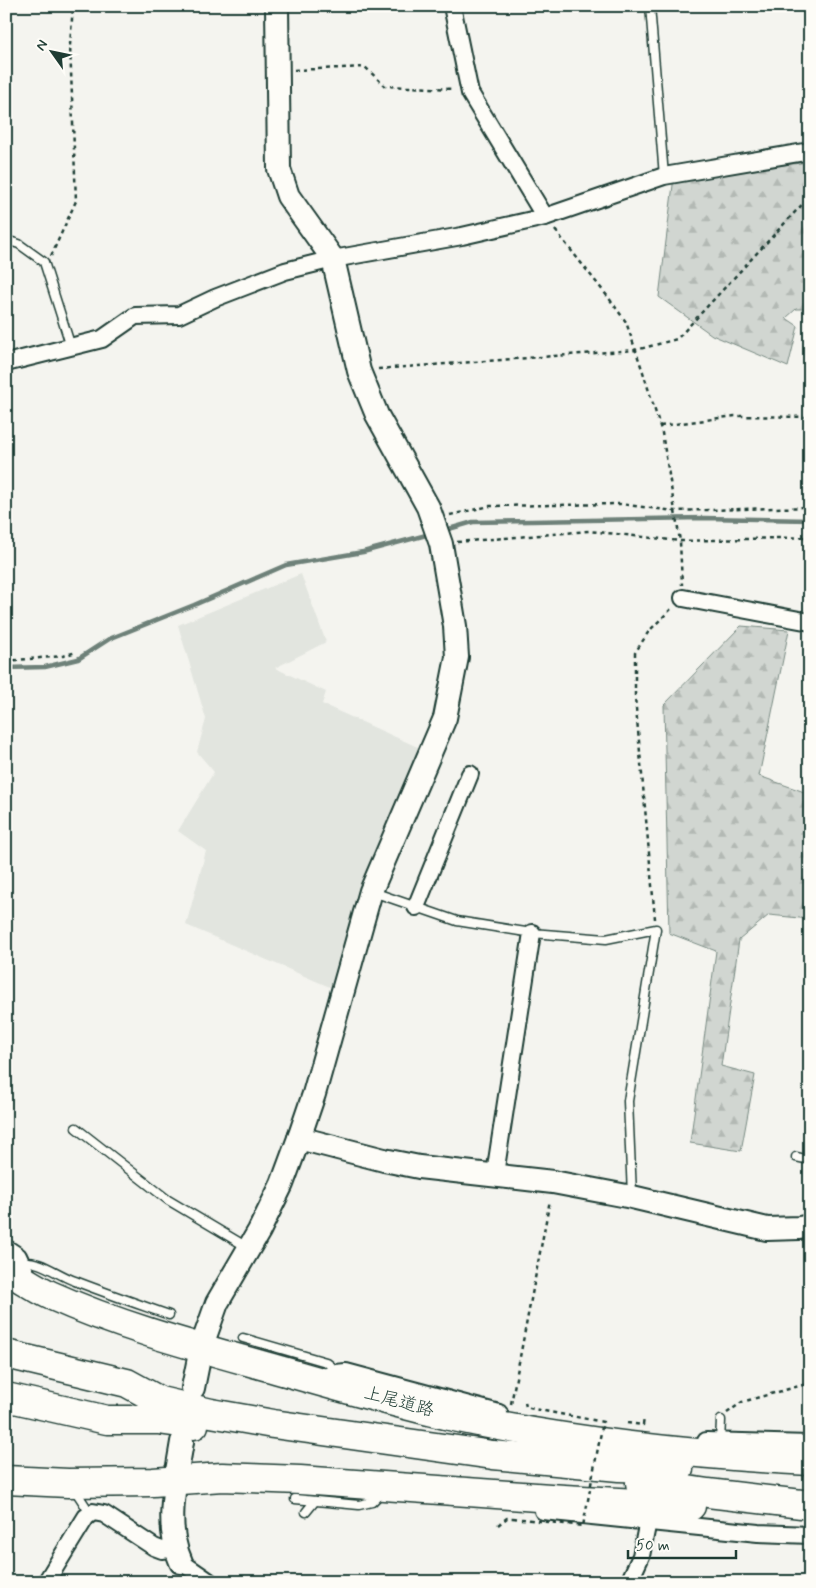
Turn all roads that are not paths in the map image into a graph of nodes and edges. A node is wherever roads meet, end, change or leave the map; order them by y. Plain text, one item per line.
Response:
1 (277, 6) edge
2 (452, 6) edge
3 (650, 6) edge
4 (810, 151) edge
5 (664, 176) junction
6 (545, 217) junction
7 (6, 240) edge
8 (333, 260) junction
9 (71, 347) junction
10 (6, 363) edge
11 (683, 598) road end
12 (810, 622) edge
13 (470, 774) dead end
14 (371, 891) junction
15 (416, 907) junction
16 (532, 933) junction
17 (76, 1128) dead end
18 (299, 1138) junction
19 (796, 1157) dead end
20 (810, 1160) edge
21 (494, 1174) junction
22 (632, 1197) junction
23 (810, 1226) edge
24 (6, 1248) edge
25 (248, 1248) junction
26 (19, 1272) edge
27 (169, 1315) dead end
28 (243, 1338) dead end
29 (201, 1348) junction
30 (6, 1354) edge
31 (326, 1377) junction
32 (193, 1388) dead end
33 (6, 1397) edge
34 (721, 1420) road end
35 (182, 1442) dead end
36 (720, 1442) junction
37 (810, 1444) edge
38 (810, 1461) edge
39 (810, 1471) edge
40 (6, 1480) edge
41 (176, 1480) junction
42 (70, 1483) junction
43 (369, 1491) junction
44 (295, 1499) dead end
45 (315, 1501) junction
46 (810, 1505) edge
47 (810, 1510) edge
48 (306, 1512) dead end
49 (90, 1513) junction
50 (648, 1521) junction
51 (810, 1536) edge
52 (178, 1555) junction
53 (46, 1582) edge
54 (210, 1582) edge
55 (629, 1582) edge

1 - 8 street
2 - 6 street
3 - 5 lane
4 - 5 street
5 - 6 street
6 - 8 street
7 - 9 lane
8 - 9 street
8 - 14 street
9 - 10 street
11 - 12 street
13 - 15 street
14 - 15 lane
14 - 18 street
15 - 16 lane
16 - 21 street
16 - 22 lane
17 - 25 lane
18 - 21 street
18 - 25 street
19 - 20 lane
21 - 22 street
22 - 23 street
24 - 26 street
25 - 29 street
26 - 27 lane
26 - 29 highway, 上尾道路
28 - 31 lane
29 - 31 highway, 上尾道路
29 - 32 street
30 - 39 highway
31 - 36 street
31 - 38 highway, 上尾道路
33 - 46 highway
34 - 36 lane
35 - 41 street
36 - 37 street
40 - 42 highway
41 - 42 highway
41 - 43 highway
41 - 52 street
42 - 49 lane
43 - 45 lane
43 - 47 highway
43 - 50 street
44 - 45 lane
45 - 48 lane
49 - 52 street
49 - 53 street
50 - 51 street
50 - 55 street
52 - 54 street

